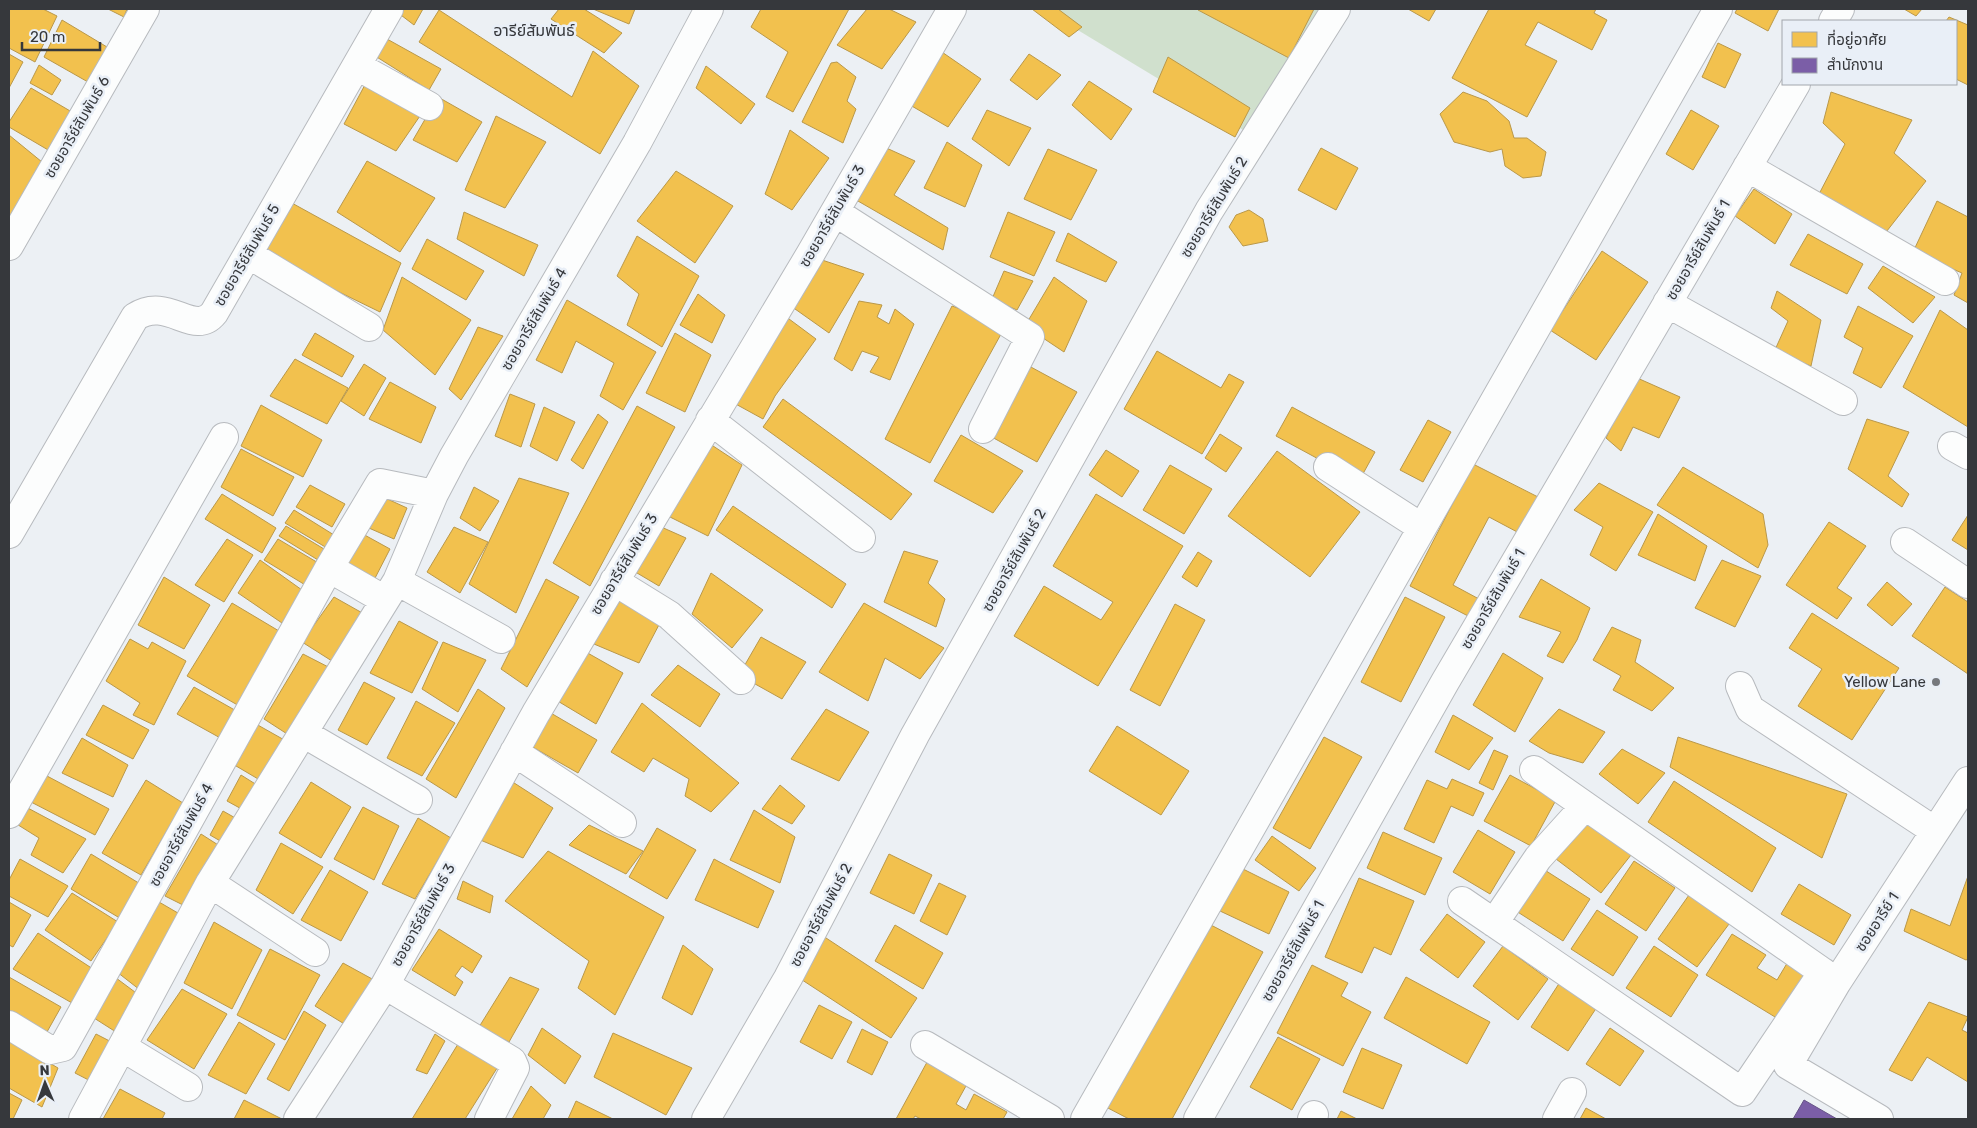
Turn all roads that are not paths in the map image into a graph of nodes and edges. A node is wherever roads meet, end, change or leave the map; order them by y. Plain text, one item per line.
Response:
1 (145, 9) edge
2 (389, 9) edge
3 (709, 9) edge
4 (952, 9) edge
5 (1336, 9) edge
6 (1718, 9) edge
7 (1840, 9) edge
8 (1834, 20) edge
9 (357, 66) junction
10 (1795, 85) edge
11 (428, 106) dead end
12 (1747, 167) junction
13 (835, 212) junction
14 (9, 246) edge
15 (248, 254) junction
16 (1945, 281) dead end
17 (1668, 303) junction
18 (369, 327) dead end
19 (1843, 401) dead end
20 (710, 420) junction
21 (983, 429) dead end
22 (224, 437) dead end
23 (1328, 467) dead end
24 (434, 494) junction
25 (1421, 527) junction
26 (9, 534) edge
27 (860, 538) dead end
28 (1905, 542) dead end
29 (329, 568) junction
30 (614, 581) junction
31 (1968, 584) edge
32 (391, 590) junction
33 (501, 639) dead end
34 (741, 680) dead end
35 (1740, 686) dead end
36 (303, 733) junction
37 (514, 752) junction
38 (1534, 770) dead end
39 (1967, 786) edge
40 (418, 800) dead end
41 (1585, 806) junction
42 (9, 814) edge
43 (622, 823) dead end
44 (1935, 831) junction
45 (210, 883) junction
46 (1462, 901) dead end
47 (1494, 923) junction
48 (315, 952) dead end
49 (1830, 977) junction
50 (385, 984) junction
51 (1809, 1010) junction
52 (9, 1025) edge
53 (925, 1045) dead end
54 (122, 1047) junction
55 (188, 1087) dead end
56 (1572, 1092) dead end
57 (83, 1119) edge
58 (298, 1119) edge
59 (489, 1119) edge
60 (706, 1119) edge
61 (1050, 1119) edge
62 (1085, 1119) edge
63 (1198, 1119) edge
64 (1557, 1119) edge
65 (1879, 1119) edge

1 - 14 street, ซอยอารีย์สัมพันธ์ 6
2 - 9 street, ซอยอารีย์สัมพันธ์ 5
3 - 24 street, ซอยอารีย์สัมพันธ์ 4
4 - 13 street, ซอยอารีย์สัมพันธ์ 3
5 - 60 street, ซอยอารีย์สัมพันธ์ 2
6 - 25 street
7 - 8 street
9 - 11 street
9 - 15 street, ซอยอารีย์สัมพันธ์ 5
10 - 12 street, ซอยอารีย์สัมพันธ์ 1
12 - 16 street
12 - 17 street, ซอยอารีย์สัมพันธ์ 1
13 - 20 street, ซอยอารีย์สัมพันธ์ 3
13 - 21 street
15 - 18 street
15 - 26 street, ซอยอารีย์สัมพันธ์ 5
17 - 19 street
17 - 63 street, ซอยอารีย์สัมพันธ์ 1
20 - 27 street
20 - 30 street, ซอยอารีย์สัมพันธ์ 3
22 - 42 street
23 - 25 street
24 - 29 street, ซอยอารีย์สัมพันธ์ 4
24 - 32 street
25 - 62 street
28 - 31 street
29 - 32 street
29 - 52 street, ซอยอารีย์สัมพันธ์ 4
30 - 34 street
30 - 37 street, ซอยอารีย์สัมพันธ์ 3
32 - 33 street
32 - 36 street
35 - 44 street
36 - 40 street
36 - 45 street
37 - 43 street
37 - 50 street, ซอยอารีย์สัมพันธ์ 3
38 - 41 street
39 - 44 street, ซอยอารีย์ 1
41 - 47 street
41 - 49 street
44 - 49 street, ซอยอารีย์ 1
45 - 48 street
45 - 54 street
46 - 47 street
47 - 51 street
49 - 51 street, ซอยอารีย์ 1
50 - 58 street, ซอยอารีย์สัมพันธ์ 3
50 - 59 street
51 - 65 street, ซอยอารีย์ 1
53 - 61 street
54 - 55 street
54 - 57 street
56 - 64 street

